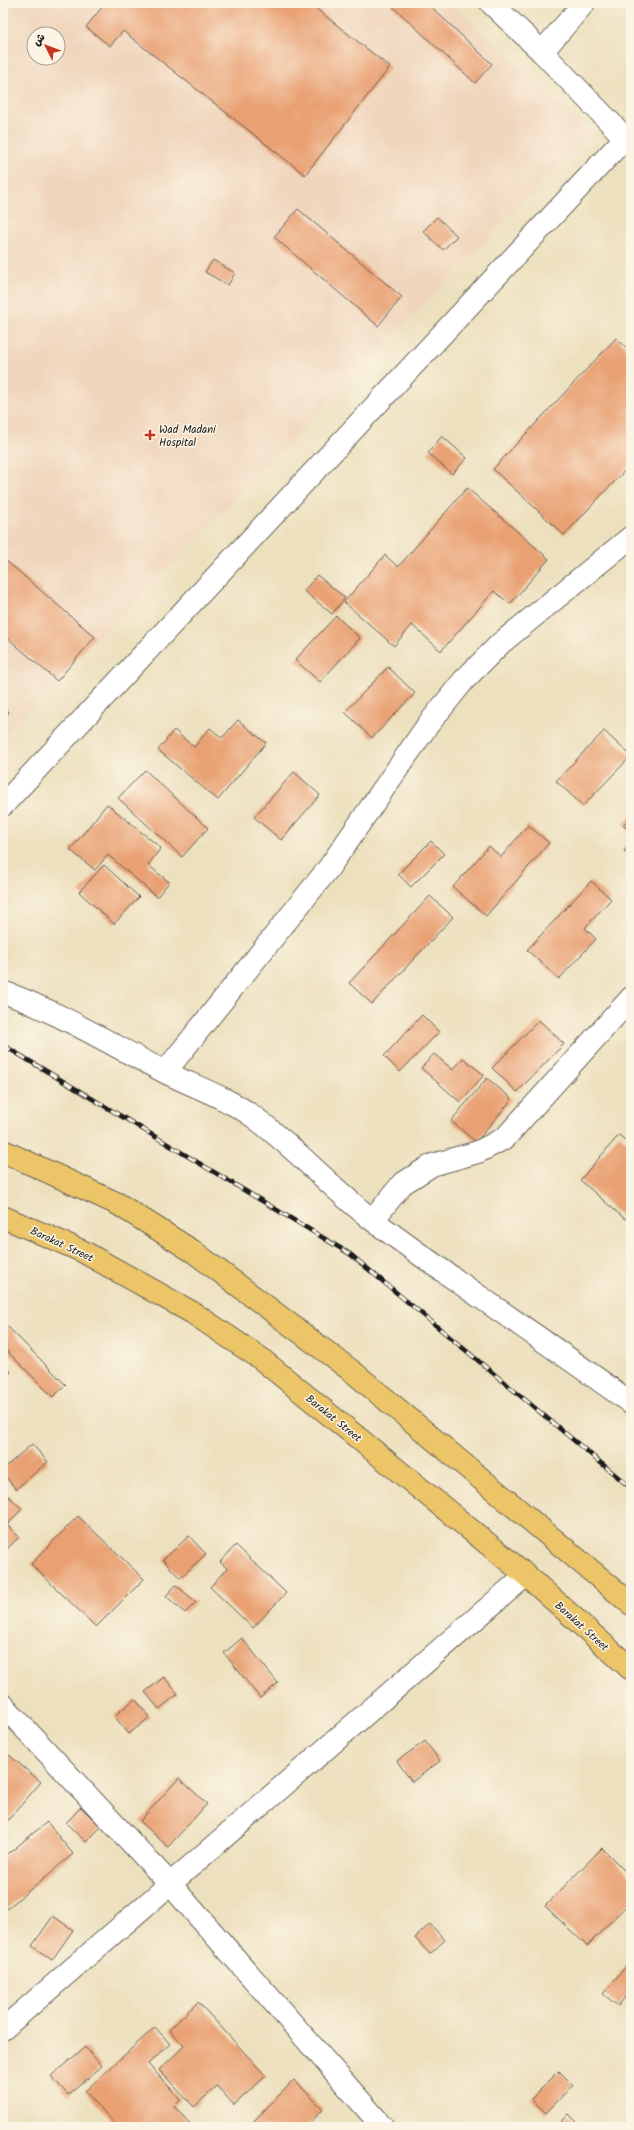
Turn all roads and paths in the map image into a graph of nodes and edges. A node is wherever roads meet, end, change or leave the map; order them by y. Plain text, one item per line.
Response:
1 (491, 3) edge
2 (584, 3) edge
3 (542, 52) junction
4 (628, 141) edge
5 (631, 537) edge
6 (3, 805) edge
7 (3, 992) edge
8 (631, 998) edge
9 (165, 1072) junction
10 (3, 1151) edge
11 (3, 1217) edge
12 (373, 1220) junction
13 (631, 1403) edge
14 (526, 1576) junction
15 (631, 1604) edge
16 (631, 1669) edge
17 (3, 1705) edge
18 (170, 1884) junction
19 (3, 2028) edge
20 (383, 2127) edge

1 - 3 street
2 - 3 street
3 - 4 street
4 - 6 street
5 - 9 street
7 - 9 street
8 - 12 street
9 - 12 street
10 - 15 main road
11 - 14 main road, Barakat Street
12 - 13 street
14 - 16 main road, Barakat Street
14 - 18 street
17 - 18 street
18 - 19 street
18 - 20 street

